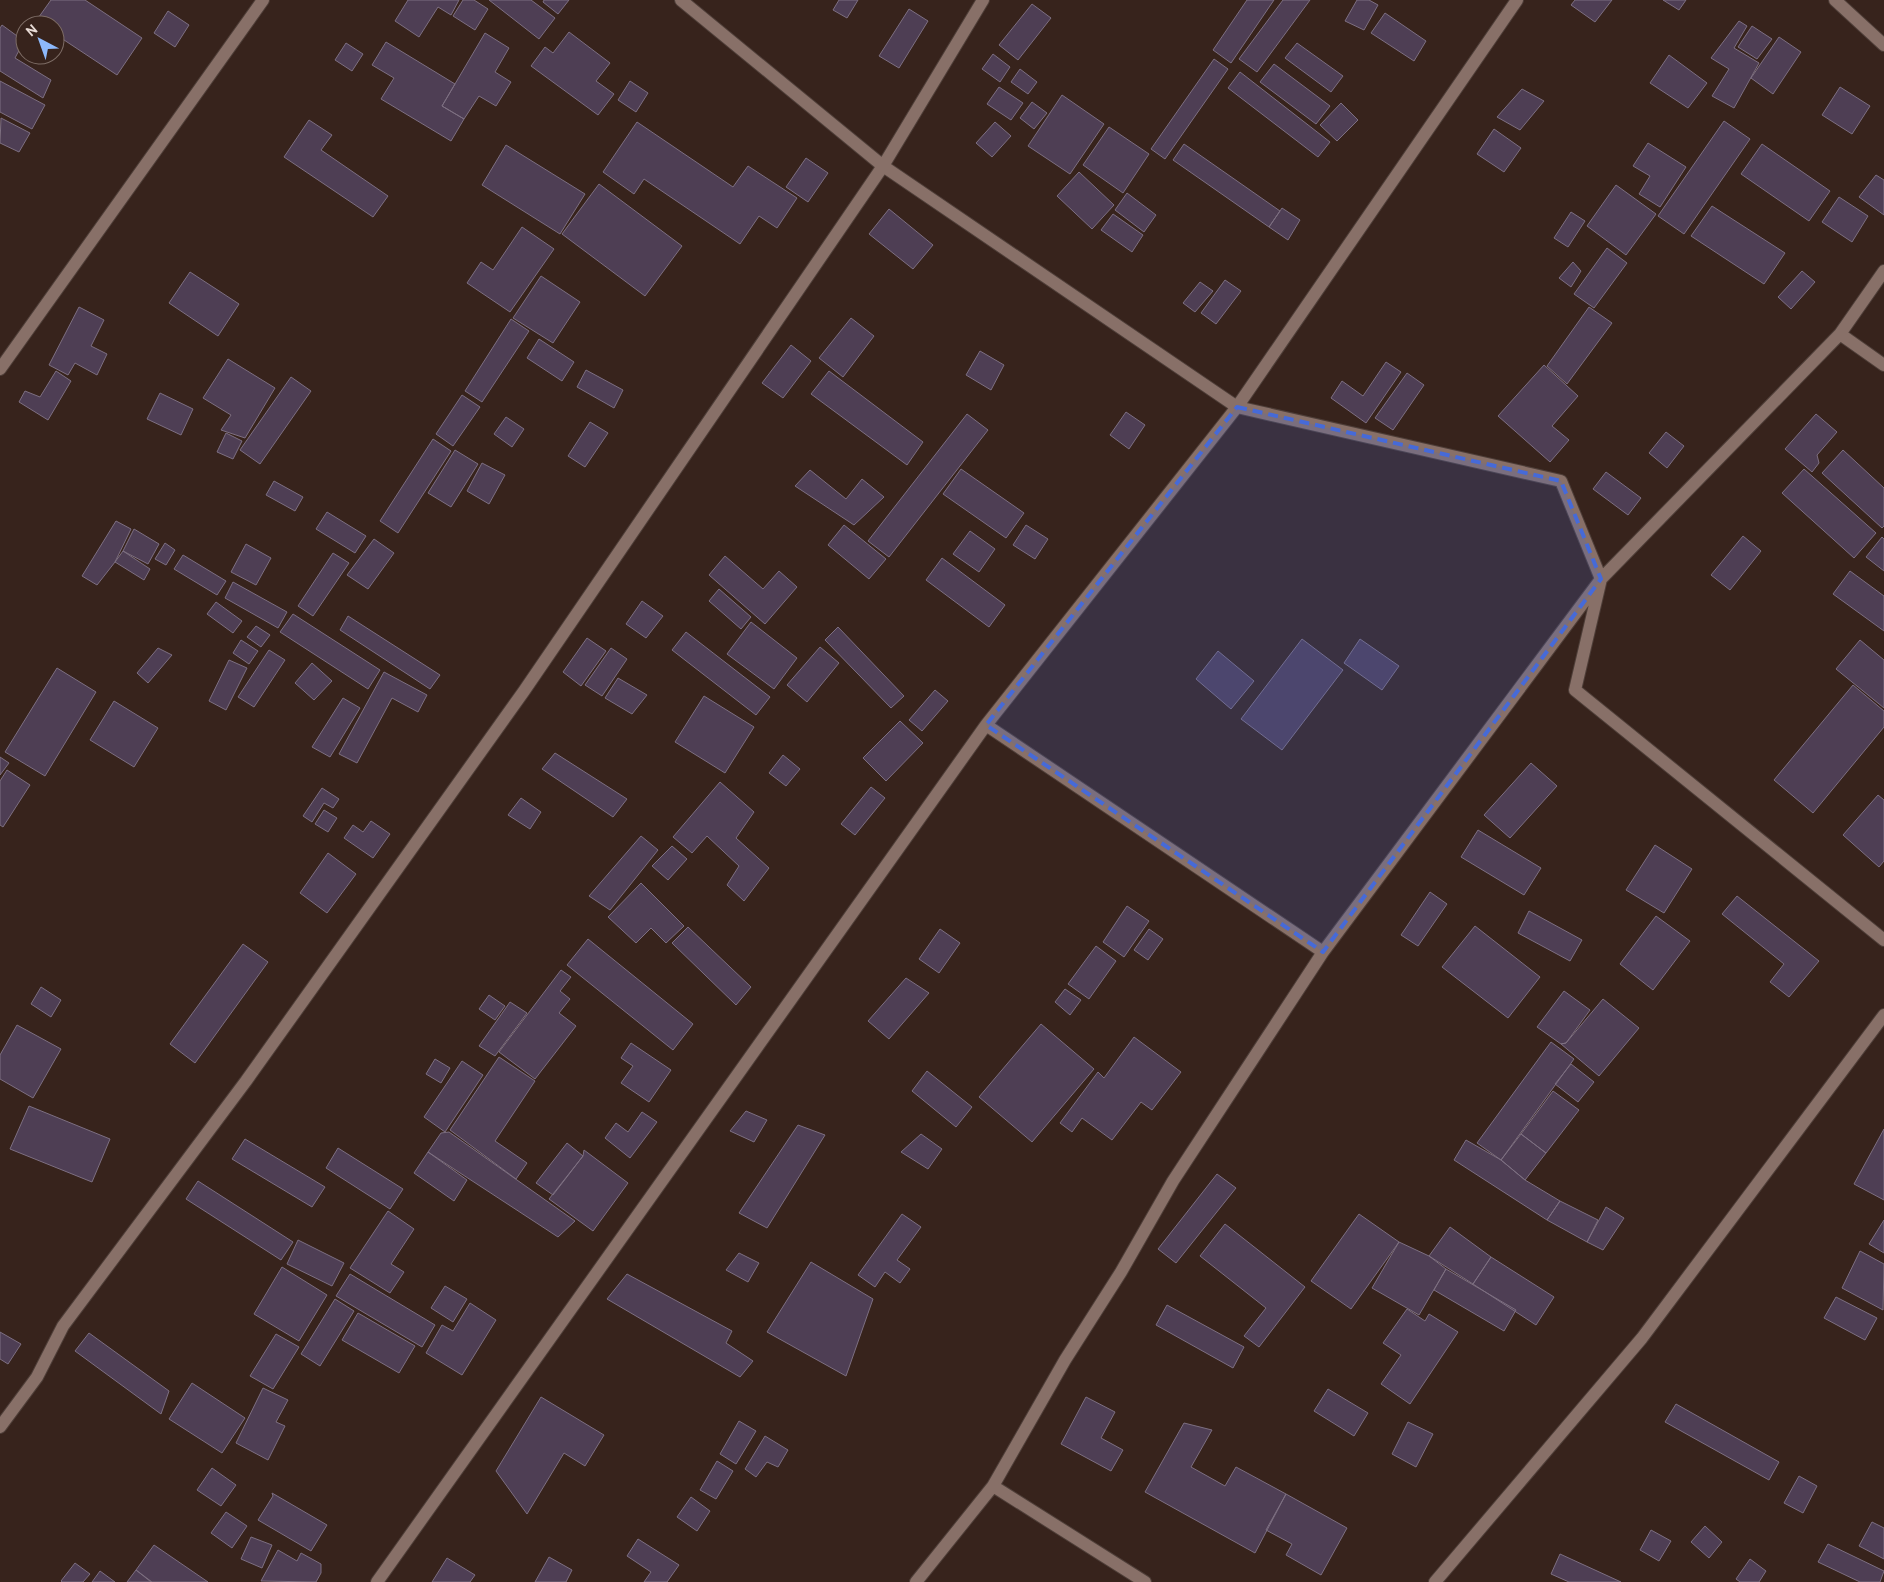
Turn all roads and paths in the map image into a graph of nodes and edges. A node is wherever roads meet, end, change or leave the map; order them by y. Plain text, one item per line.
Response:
1 (263, 0) edge
2 (681, 0) edge
3 (983, 0) edge
4 (1518, 0) edge
5 (1836, 0) edge
6 (1884, 45) edge
7 (883, 166) junction
8 (1884, 271) edge
9 (1840, 334) junction
10 (1884, 365) edge
11 (0, 369) edge
12 (1237, 408) junction
13 (1601, 579) junction
14 (986, 725) junction
15 (1884, 940) edge
16 (1323, 952) junction
17 (1884, 1015) edge
18 (0, 1427) edge
19 (993, 1486) junction
20 (377, 1582) edge
21 (916, 1582) edge
22 (1145, 1582) edge
23 (1435, 1582) edge

1 - 11 street
2 - 7 street
3 - 7 street
4 - 12 street
5 - 6 street
7 - 12 street
7 - 18 street
8 - 9 street
9 - 10 street
9 - 13 street
12 - 13 street
12 - 14 street
13 - 15 street
13 - 16 street
14 - 16 street
14 - 20 street
16 - 19 street
17 - 23 street
19 - 21 street
19 - 22 street

